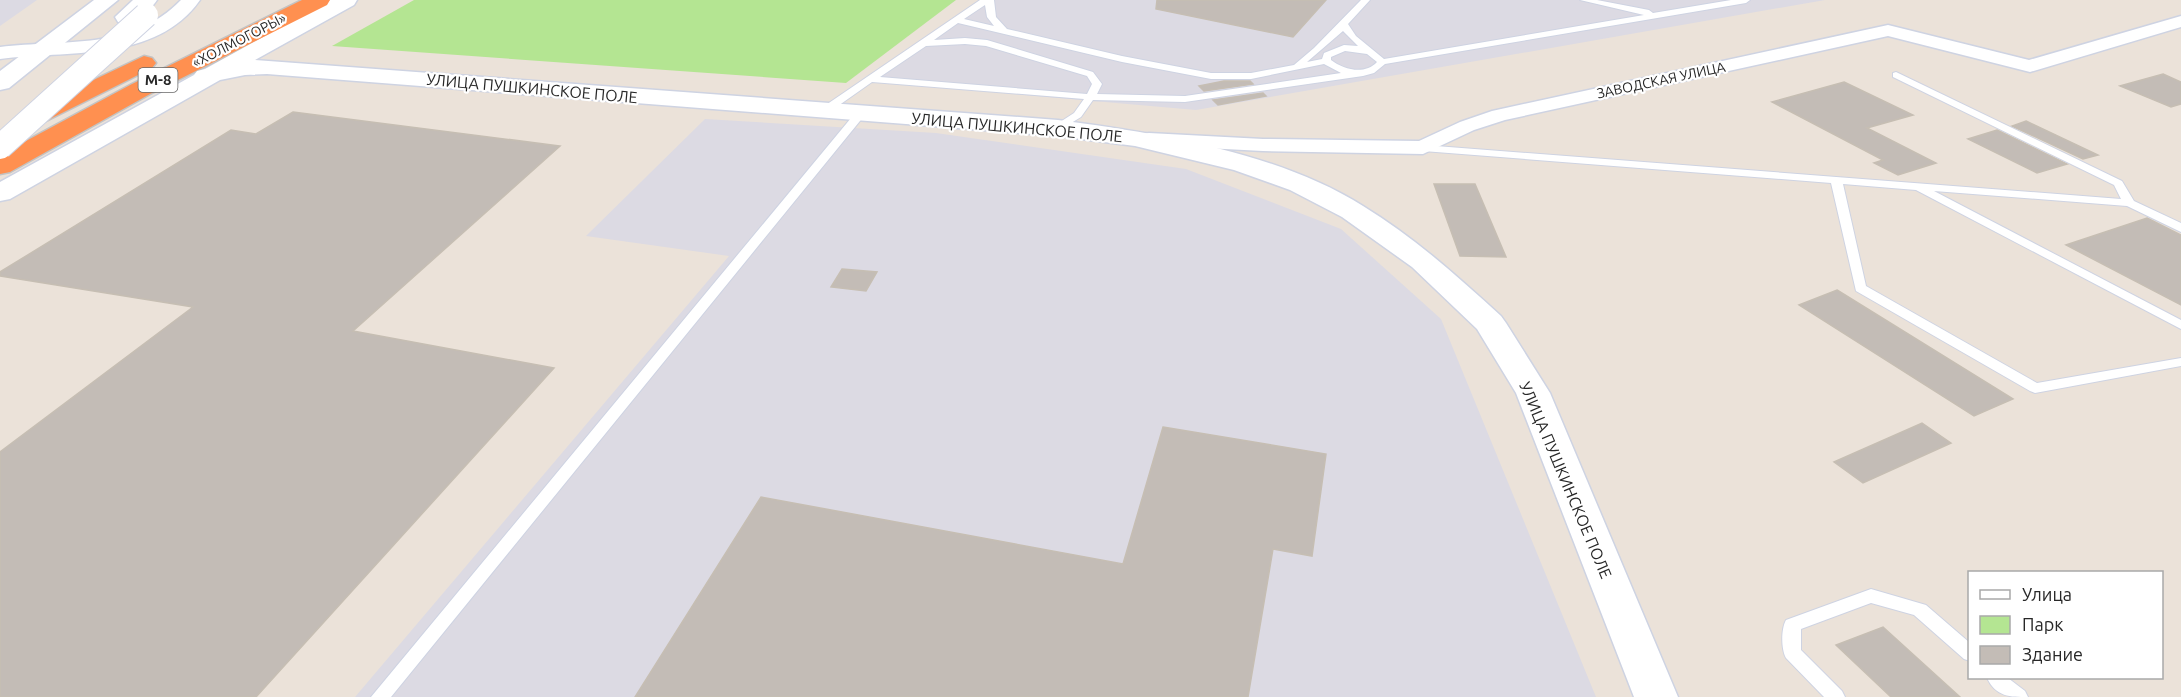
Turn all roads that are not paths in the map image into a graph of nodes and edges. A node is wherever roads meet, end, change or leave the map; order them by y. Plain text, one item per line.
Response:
1 (106, 0) edge
2 (191, 0) edge
3 (319, 0) edge
4 (346, 0) edge
5 (988, 0) edge
6 (1366, 0) edge
7 (1584, 0) edge
8 (1744, 0) edge
9 (145, 8) edge
10 (1659, 15) junction
11 (955, 20) junction
12 (2181, 21) edge
13 (1343, 23) junction
14 (1005, 31) junction
15 (272, 40) junction
16 (921, 43) junction
17 (45, 48) junction
18 (1333, 51) junction
19 (1370, 52) junction
20 (0, 53) edge
21 (161, 54) dead end
22 (1326, 61) junction
23 (1382, 62) junction
24 (298, 69) junction
25 (1288, 70) junction
26 (1357, 73) junction
27 (1896, 75) dead end
28 (205, 76) junction
29 (868, 79) junction
30 (0, 83) edge
31 (1090, 97) junction
32 (824, 111) junction
33 (860, 114) junction
34 (0, 126) edge
35 (1058, 128) junction
36 (0, 135) edge
37 (0, 147) edge
38 (1423, 148) junction
39 (1253, 155) junction
40 (0, 166) edge
41 (1836, 180) junction
42 (1916, 187) junction
43 (0, 192) edge
44 (2129, 203) junction
45 (2181, 228) edge
46 (2181, 326) edge
47 (2181, 362) edge
48 (1968, 652) edge
49 (1997, 679) edge
50 (380, 697) edge
51 (1656, 697) edge
52 (1836, 697) edge
53 (2019, 697) edge

1 - 17 main road
2 - 17 street
3 - 40 highway, «ХОЛМОГОРЫ» / М-8
4 - 15 main road
5 - 11 lane
5 - 14 lane
6 - 13 lane
7 - 10 lane
8 - 10 lane
9 - 34 main road
9 - 37 main road, bridge
10 - 23 lane
11 - 14 lane
11 - 16 lane
12 - 38 street, ЗАВОДСКАЯ УЛИЦА
13 - 18 lane
13 - 19 lane
13 - 25 lane
14 - 25 lane
15 - 24 main road, УЛИЦА ПУШКИНСКОЕ ПОЛЕ
15 - 28 main road
16 - 29 lane
16 - 31 lane
17 - 20 street
17 - 30 main road
18 - 19 lane
18 - 22 lane
19 - 23 lane
21 - 36 highway, М-8
22 - 25 lane
22 - 26 lane
23 - 26 lane
24 - 28 main road, УЛИЦА ПУШКИНСКОЕ ПОЛЕ
24 - 32 main road, УЛИЦА ПУШКИНСКОЕ ПОЛЕ
26 - 31 lane
27 - 44 lane
28 - 43 main road
29 - 31 lane
29 - 32 lane
31 - 35 lane
32 - 33 main road, УЛИЦА ПУШКИНСКОЕ ПОЛЕ
33 - 35 main road, УЛИЦА ПУШКИНСКОЕ ПОЛЕ
33 - 50 lane
35 - 39 main road, УЛИЦА ПУШКИНСКОЕ ПОЛЕ
38 - 39 street, ЗАВОДСКАЯ УЛИЦА
38 - 41 lane
39 - 51 main road, УЛИЦА ПУШКИНСКОЕ ПОЛЕ
41 - 42 lane
41 - 47 lane
42 - 44 lane
42 - 46 lane
44 - 45 lane
48 - 52 lane
49 - 53 lane

